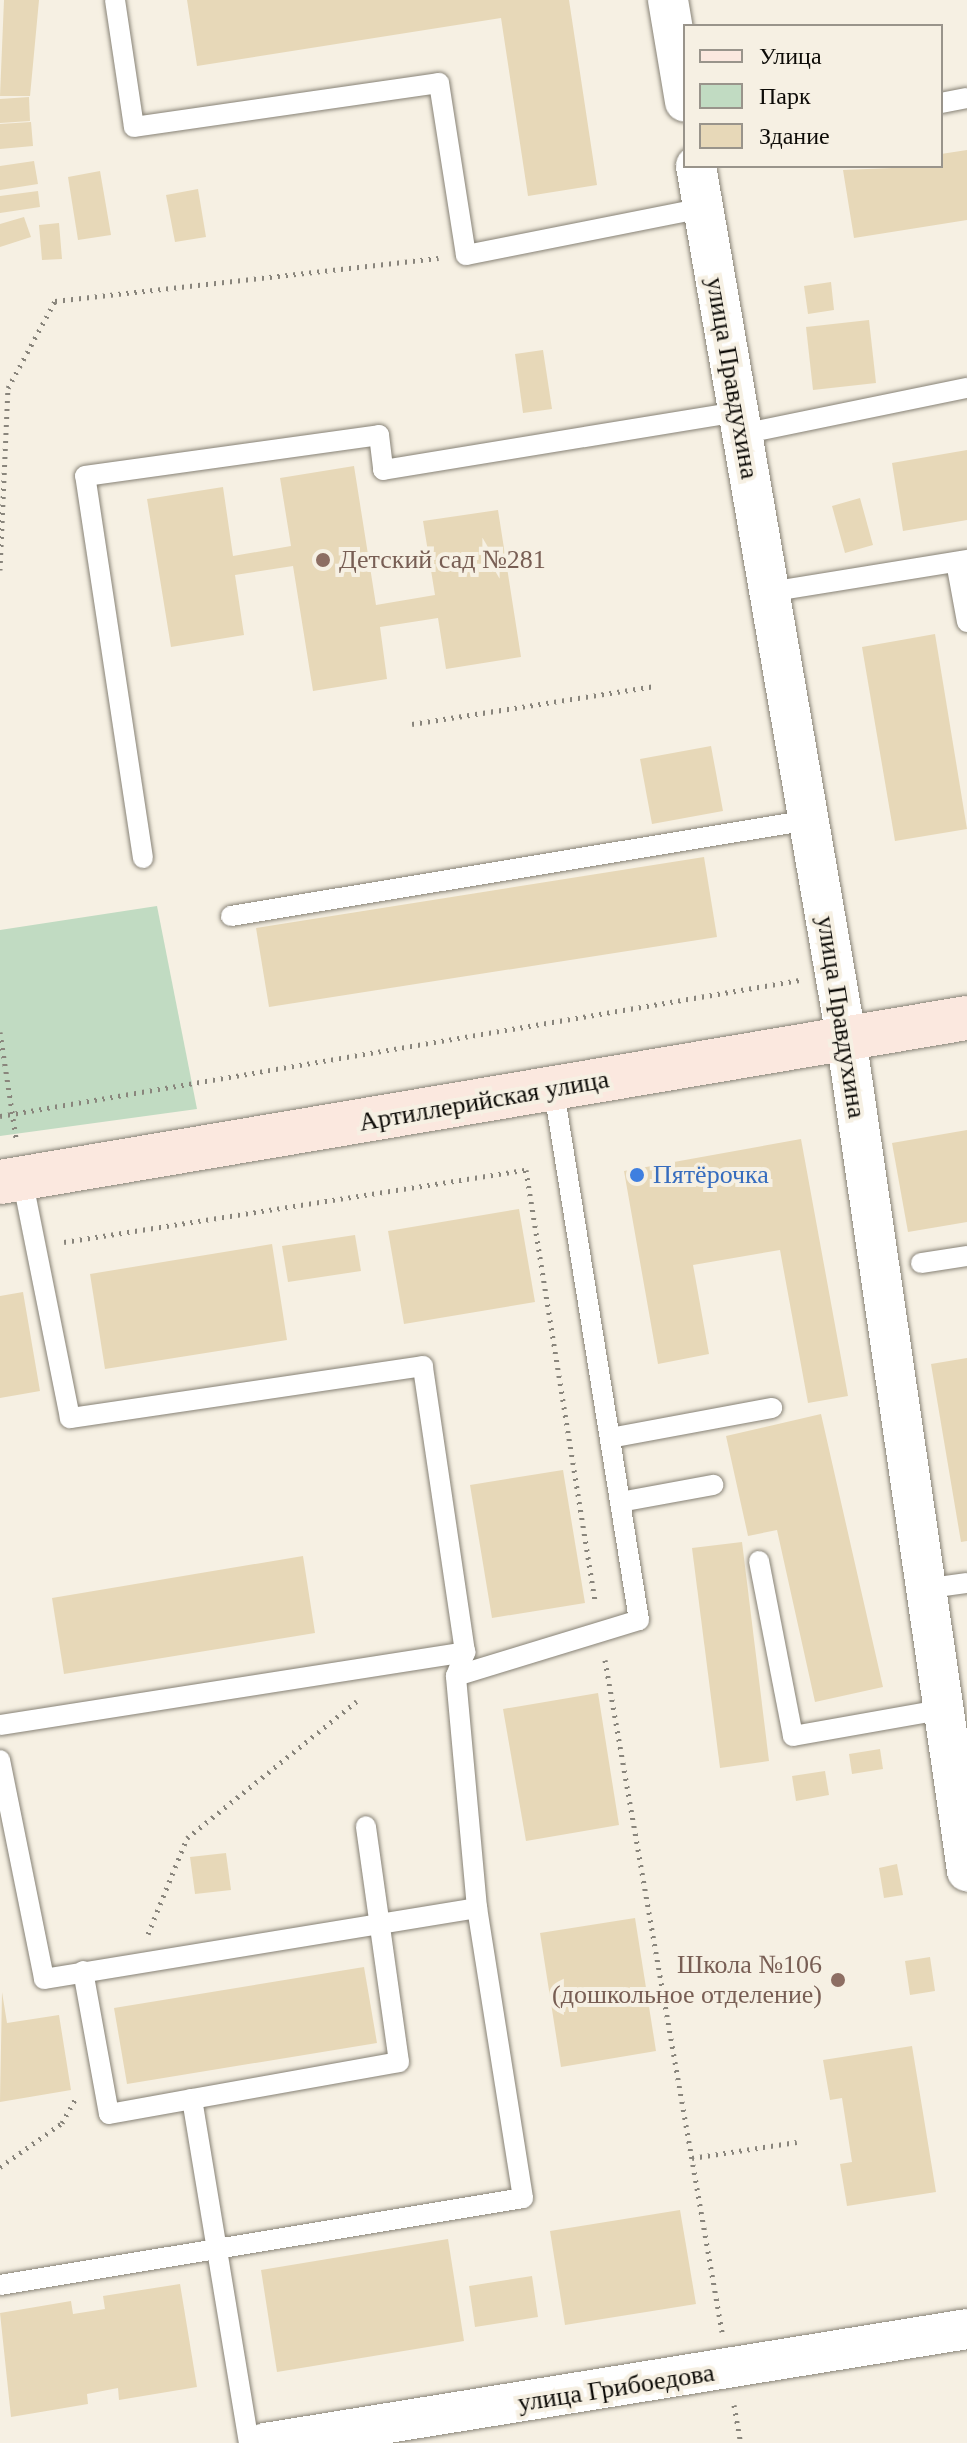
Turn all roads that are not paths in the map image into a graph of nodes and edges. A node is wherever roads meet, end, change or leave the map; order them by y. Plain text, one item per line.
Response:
1 (115, 0) edge
2 (668, 0) edge
3 (683, 90) edge
4 (967, 98) edge
5 (943, 103) edge
6 (696, 168) edge
7 (703, 208) junction
8 (967, 388) edge
9 (740, 423) junction
10 (962, 561) edge
11 (769, 592) junction
12 (967, 622) edge
13 (809, 820) junction
14 (143, 858) dead end
15 (231, 916) dead end
16 (967, 1018) edge
17 (846, 1037) junction
18 (554, 1091) junction
19 (11, 1180) edge
20 (967, 1256) edge
21 (921, 1263) dead end
22 (772, 1408) dead end
23 (610, 1438) junction
24 (713, 1485) dead end
25 (620, 1502) junction
26 (759, 1561) dead end
27 (967, 1583) edge
28 (923, 1589) junction
29 (465, 1652) junction
30 (456, 1676) junction
31 (941, 1710) junction
32 (0, 1725) edge
33 (0, 1760) edge
34 (962, 1814) edge
35 (366, 1826) dead end
36 (8, 1846) edge
37 (967, 1871) edge
38 (477, 1908) junction
39 (376, 1925) junction
40 (83, 1971) junction
41 (192, 2099) junction
42 (216, 2248) junction
43 (0, 2285) edge
44 (967, 2329) edge
45 (249, 2443) edge
46 (265, 2443) edge

1 - 7 lane
2 - 3 street
4 - 5 lane
6 - 7 street, улица Правдухина
7 - 9 street, улица Правдухина
8 - 9 lane
9 - 11 street, улица Правдухина
9 - 14 lane
10 - 11 lane
10 - 12 lane
11 - 13 street, улица Правдухина
13 - 15 lane
13 - 17 street, улица Правдухина
16 - 17 street, Артиллерийская улица
17 - 18 street, Артиллерийская улица
17 - 28 street, улица Правдухина
18 - 19 street, Артиллерийская улица
18 - 23 lane
19 - 29 lane
20 - 21 lane
22 - 23 lane
23 - 25 lane
24 - 25 lane
25 - 30 lane
26 - 31 lane
27 - 28 lane
28 - 31 street, улица Правдухина
29 - 30 lane
29 - 32 lane
30 - 38 lane
31 - 34 street, улица Правдухина
33 - 36 lane
34 - 37 street, улица Правдухина
35 - 39 lane
36 - 40 lane
38 - 39 lane
38 - 42 lane
39 - 40 lane
39 - 41 lane
40 - 41 lane
41 - 42 lane
42 - 43 lane
42 - 45 lane
44 - 46 street, улица Грибоедова

